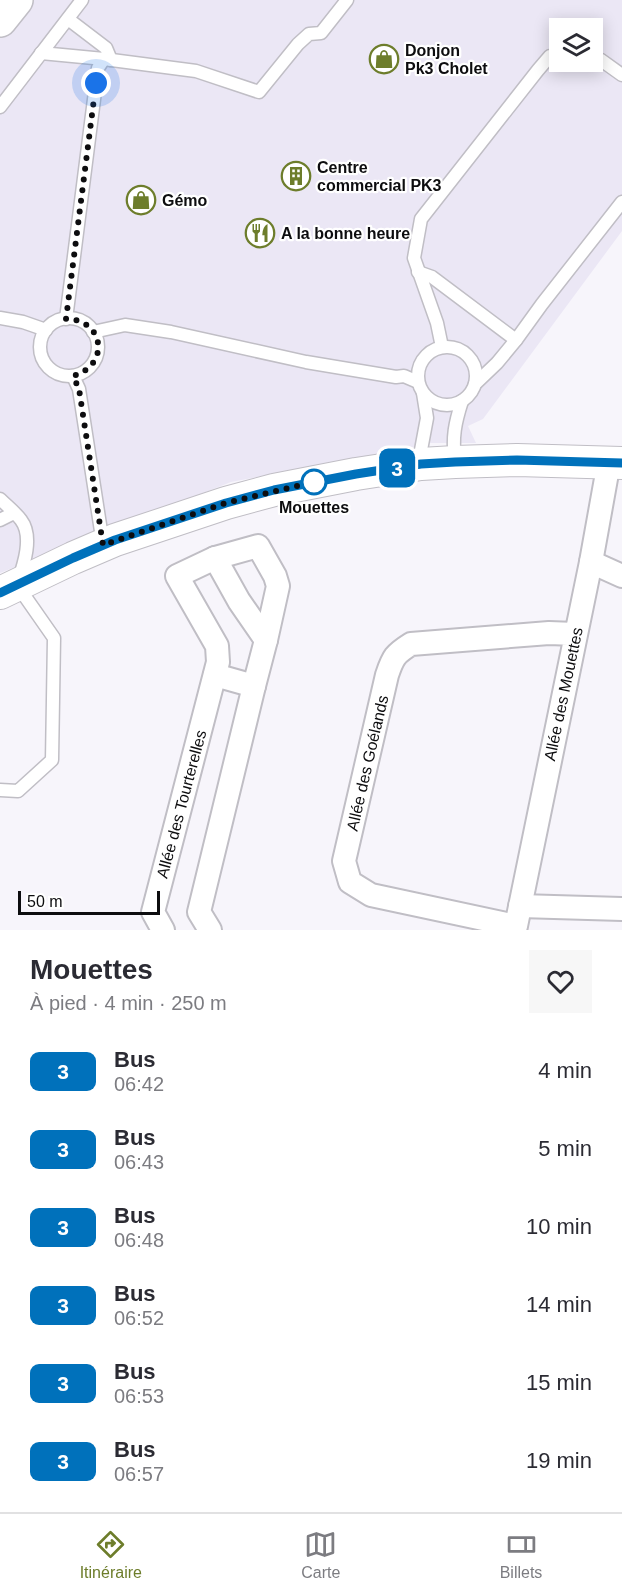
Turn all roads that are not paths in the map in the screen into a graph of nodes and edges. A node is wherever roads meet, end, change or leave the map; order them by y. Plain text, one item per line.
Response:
1 (16, 0) edge
2 (82, 0) edge
3 (347, 0) edge
4 (68, 19) junction
5 (0, 20) edge
6 (41, 53) junction
7 (549, 57) edge
8 (108, 59) junction
9 (603, 61) edge
10 (621, 72) edge
11 (0, 107) edge
12 (622, 202) edge
13 (418, 272) junction
14 (0, 318) edge
15 (66, 319) junction
16 (46, 330) junction
17 (93, 332) junction
18 (516, 340) junction
19 (442, 346) junction
20 (73, 376) junction
21 (475, 384) junction
22 (420, 388) junction
23 (462, 401) junction
24 (455, 462) junction
25 (616, 462) edge
26 (421, 464) junction
27 (0, 499) edge
28 (14, 513) junction
29 (0, 520) edge
30 (103, 545) junction
31 (214, 558) junction
32 (591, 562) junction
33 (622, 576) edge
34 (9, 589) edge
35 (575, 634) junction
36 (266, 640) junction
37 (214, 675) junction
38 (254, 686) junction
39 (0, 790) edge
40 (622, 909) edge
41 (518, 916) junction
42 (163, 930) edge
43 (210, 930) edge

1 - 5 main road
2 - 4 lane
3 - 8 lane
4 - 6 lane
4 - 8 lane
6 - 8 lane
6 - 11 lane
7 - 13 lane
8 - 15 lane
9 - 10 lane
12 - 18 lane
13 - 18 lane
13 - 19 lane
14 - 16 lane
15 - 16 lane
15 - 17 lane
16 - 20 lane
17 - 20 lane
17 - 22 lane
18 - 21 lane
19 - 21 lane
19 - 22 lane
20 - 30 lane
21 - 23 lane
22 - 23 lane
22 - 26 lane
23 - 24 lane
24 - 25 street
24 - 26 street
25 - 32 street, Allée des Mouettes
26 - 30 street
27 - 28 lane
28 - 29 lane
28 - 34 lane
30 - 34 street
31 - 36 street
31 - 36 street
31 - 37 street, Allée des Tourterelles
32 - 33 street
32 - 35 street, Allée des Mouettes
34 - 39 lane
35 - 41 street, Allée des Mouettes
35 - 41 street, Allée des Goélands
36 - 38 street
37 - 38 street
37 - 42 street, Allée des Tourterelles
38 - 43 street
40 - 41 street, Allée des Goélands

